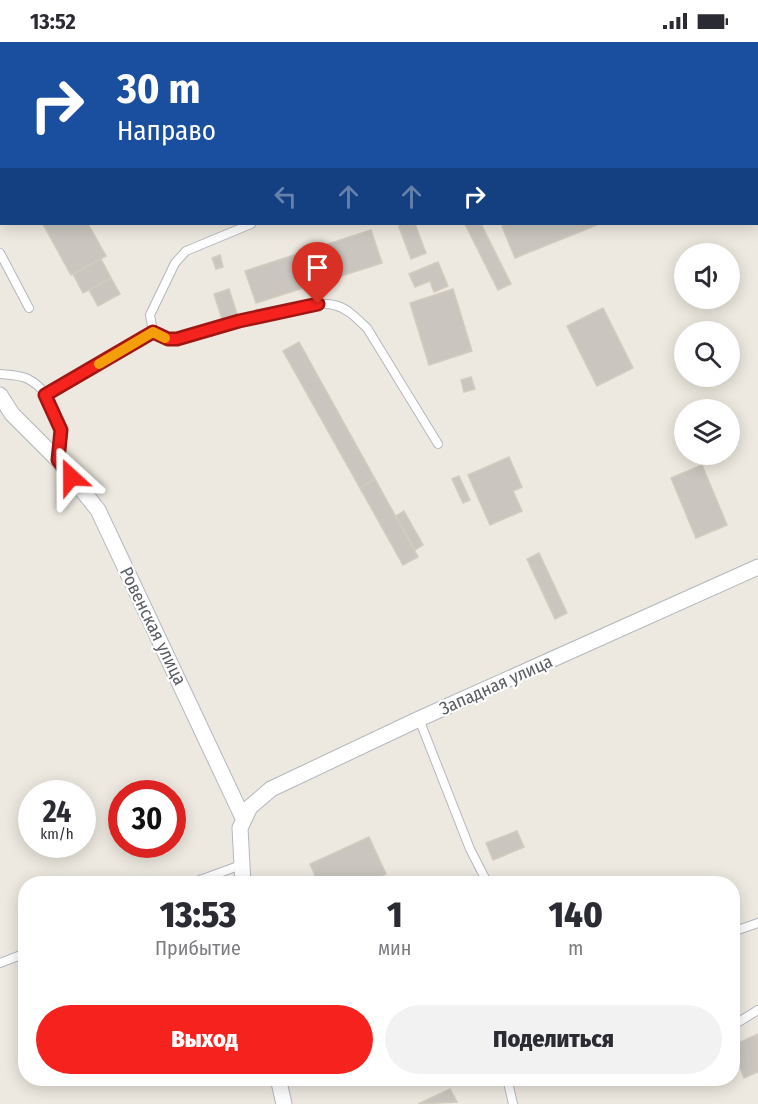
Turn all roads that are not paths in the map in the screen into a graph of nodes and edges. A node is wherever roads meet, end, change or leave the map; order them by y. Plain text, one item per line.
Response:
1 (248, 225) edge
2 (0, 253) edge
3 (29, 308) dead end
4 (153, 332) junction
5 (0, 374) edge
6 (0, 395) edge
7 (45, 395) junction
8 (438, 444) dead end
9 (58, 460) junction
10 (758, 567) edge
11 (419, 719) junction
12 (243, 818) junction
13 (241, 865) junction
14 (211, 876) edge
15 (242, 876) edge
16 (484, 876) edge
17 (758, 923) edge
18 (740, 929) edge
19 (18, 956) edge
20 (0, 963) edge
21 (758, 1010) edge
22 (740, 1021) edge
23 (280, 1086) edge
24 (509, 1086) edge
25 (284, 1104) edge
26 (513, 1104) edge

1 - 4 lane
2 - 3 lane
4 - 7 lane
4 - 8 lane
5 - 7 lane
6 - 9 street, Ровенская улица
7 - 9 lane
9 - 12 street, Ровенская улица
10 - 11 street, Западная улица
11 - 12 street, Западная улица
11 - 16 lane
12 - 13 street
13 - 14 lane
13 - 15 street
17 - 18 lane
19 - 20 lane
21 - 22 lane
23 - 25 street
24 - 26 lane

